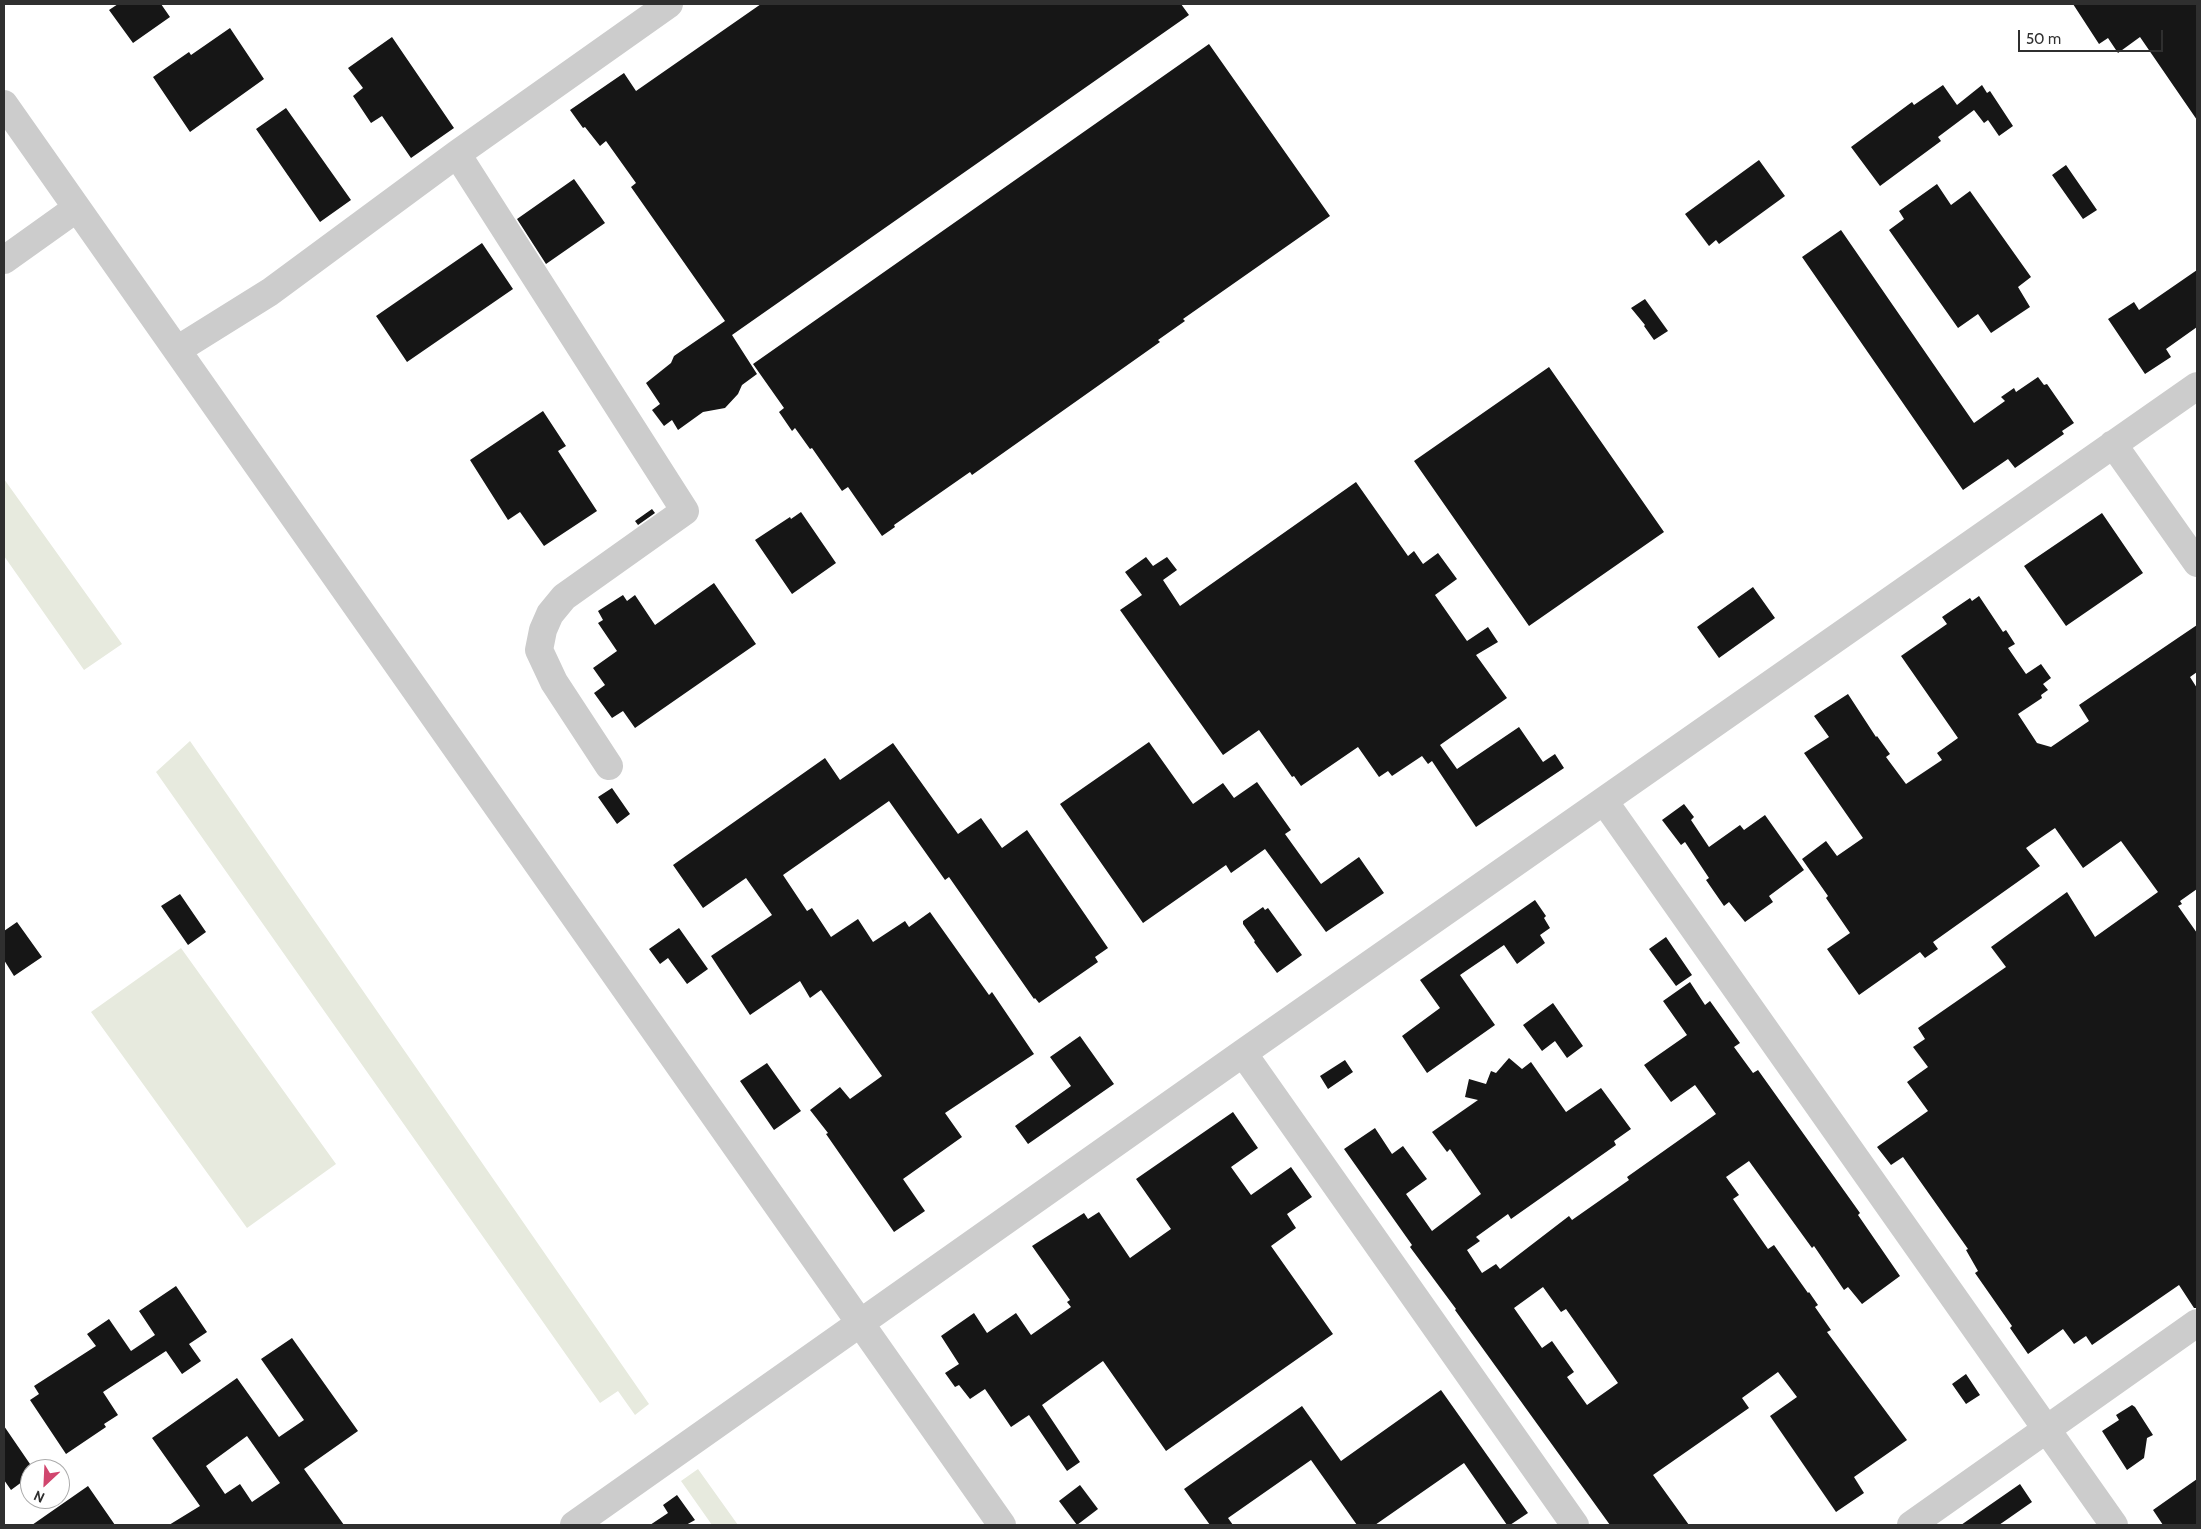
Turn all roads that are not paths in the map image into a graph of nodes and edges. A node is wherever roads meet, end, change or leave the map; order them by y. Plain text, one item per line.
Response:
1 (664, 5) edge
2 (4, 104) edge
3 (457, 154) junction
4 (77, 208) junction
5 (4, 260) edge
6 (178, 350) junction
7 (2197, 386) edge
8 (2113, 444) junction
9 (2197, 564) edge
10 (610, 766) dead end
11 (1604, 801) junction
12 (1243, 1053) junction
13 (2197, 1323) edge
14 (860, 1324) junction
15 (2047, 1430) junction
16 (574, 1525) edge
17 (1002, 1525) edge
18 (1575, 1525) edge
19 (1911, 1525) edge
20 (2114, 1525) edge

1 - 3 street
2 - 4 street
3 - 6 street
3 - 10 street
4 - 5 street
4 - 6 street
6 - 14 street
7 - 8 street
8 - 9 street
8 - 11 street
11 - 12 street
11 - 15 street
12 - 14 street
12 - 18 street
13 - 15 street
14 - 16 street
14 - 17 street
15 - 19 street
15 - 20 street

